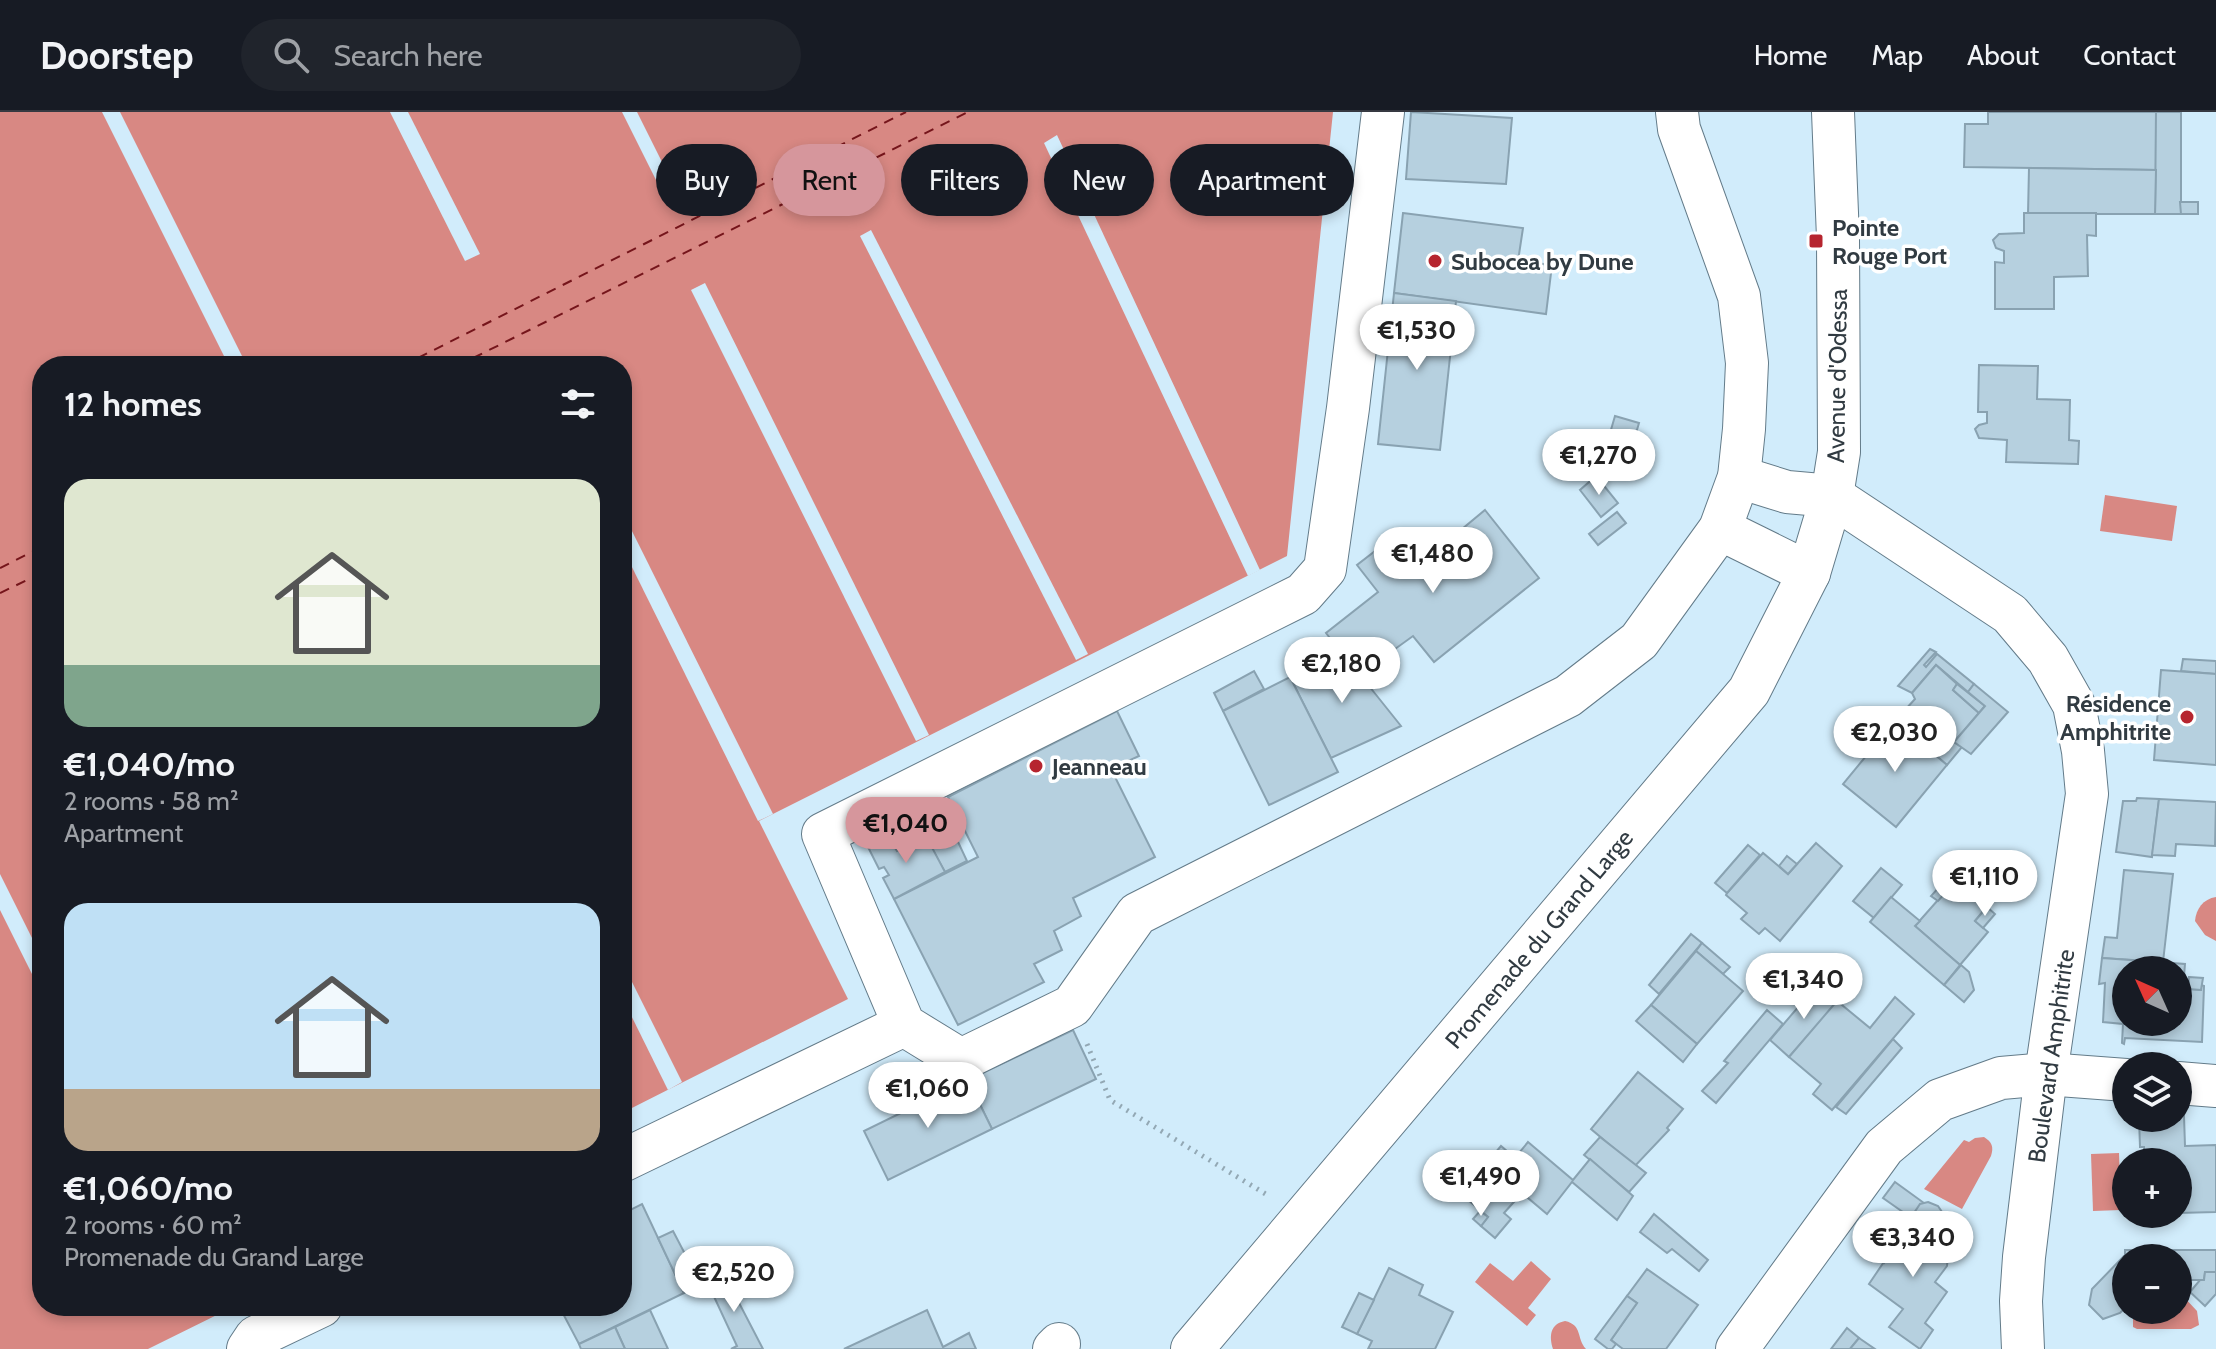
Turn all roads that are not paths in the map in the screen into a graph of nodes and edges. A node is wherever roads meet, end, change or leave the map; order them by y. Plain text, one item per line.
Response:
1 (1383, 112) edge
2 (1677, 112) edge
3 (1833, 112) edge
4 (1739, 477) junction
5 (1832, 496) junction
6 (1720, 529) junction
7 (1809, 573) junction
8 (904, 1025) junction
9 (2046, 1074) junction
10 (2112, 1079) edge
11 (2192, 1084) edge
12 (2216, 1086) edge
13 (632, 1156) edge
14 (300, 1316) edge
15 (248, 1349) edge
16 (1192, 1349) edge
17 (1737, 1349) edge
18 (2023, 1349) edge

1 - 8 street
2 - 4 street
3 - 5 street, Avenue d'Odessa
4 - 5 street
4 - 6 street
5 - 7 street, Promenade du Grand Large
5 - 9 street, Boulevard Amphitrite
6 - 7 street
6 - 8 street
7 - 16 street, Promenade du Grand Large
8 - 13 street
9 - 10 street
9 - 17 street
9 - 18 street, Boulevard Amphitrite
11 - 12 street
14 - 15 street

